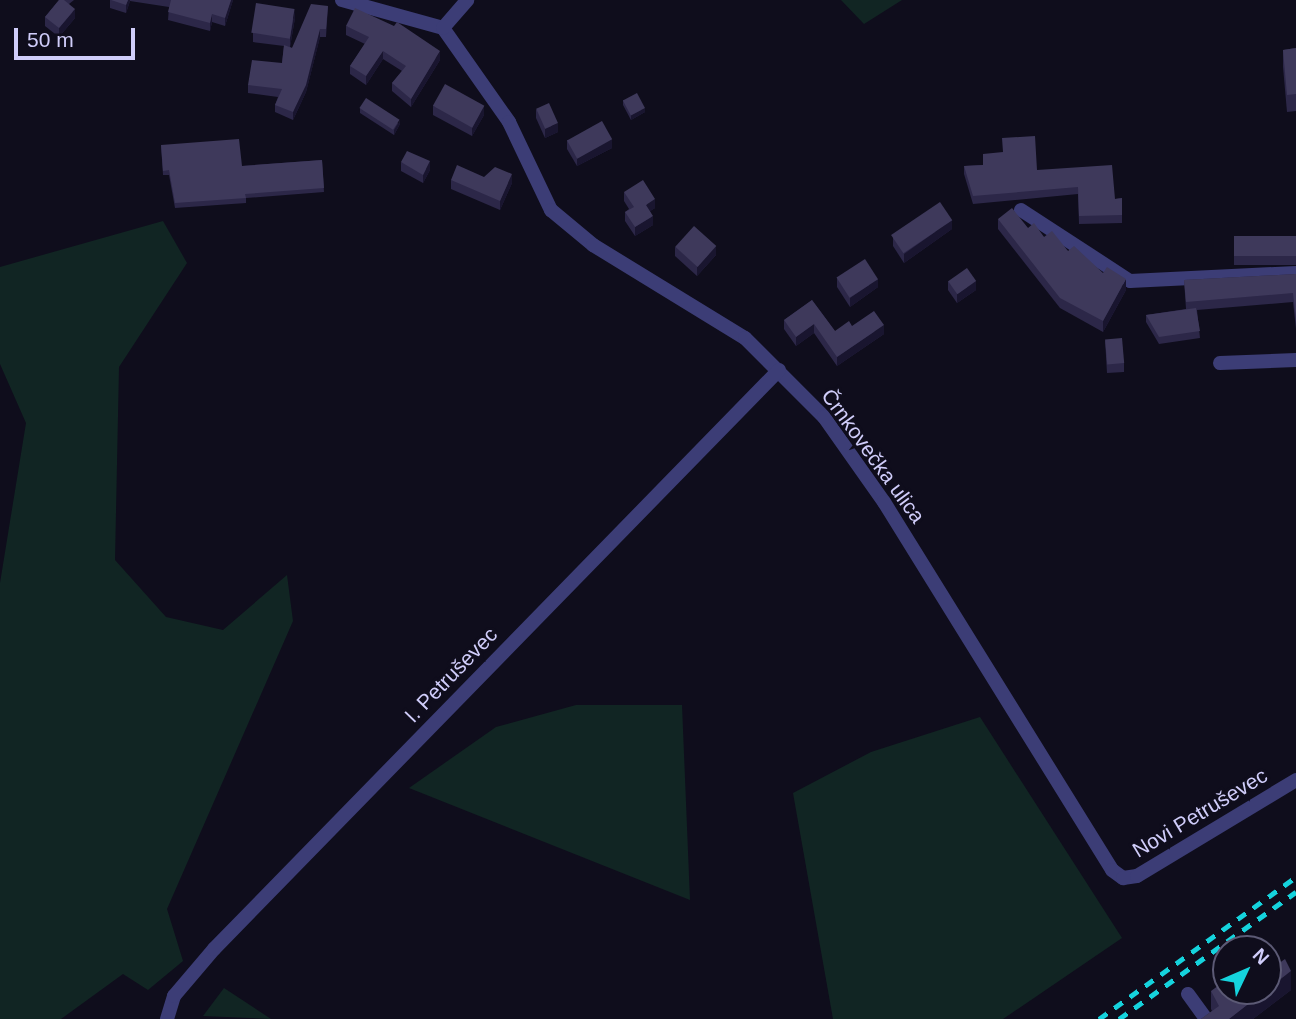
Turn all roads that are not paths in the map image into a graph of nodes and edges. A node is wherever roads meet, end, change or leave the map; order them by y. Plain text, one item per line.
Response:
1 (342, 0) edge
2 (467, 0) edge
3 (443, 28) junction
4 (1021, 210) dead end
5 (1296, 273) edge
6 (1296, 360) edge
7 (1220, 363) dead end
8 (779, 370) junction
9 (1296, 780) edge
10 (1123, 878) joint
11 (1188, 994) dead end
12 (167, 1019) edge
13 (1206, 1019) edge

1 - 3 street
2 - 3 street
3 - 8 street, Črnkovečka ulica
4 - 5 street
6 - 7 street
8 - 10 street, Črnkovečka ulica
8 - 12 street, I. Petruševec
9 - 10 street, Novi Petruševec
11 - 13 street

